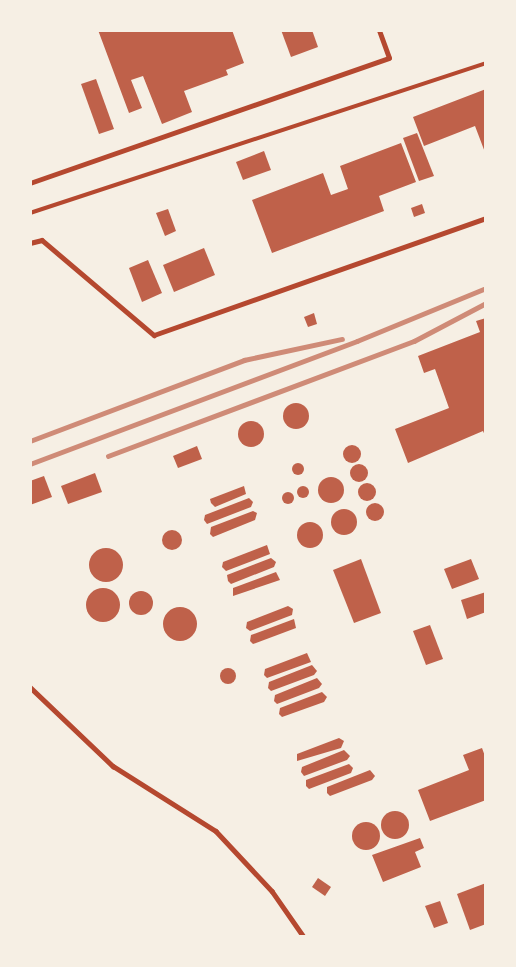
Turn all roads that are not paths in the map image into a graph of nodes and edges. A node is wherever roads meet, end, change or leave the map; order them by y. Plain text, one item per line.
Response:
1 (379, 30) edge
2 (30, 183) edge
3 (486, 218) edge
4 (30, 243) edge
5 (30, 687) edge
6 (304, 937) edge

1 - 2 lane
3 - 4 lane
5 - 6 lane

